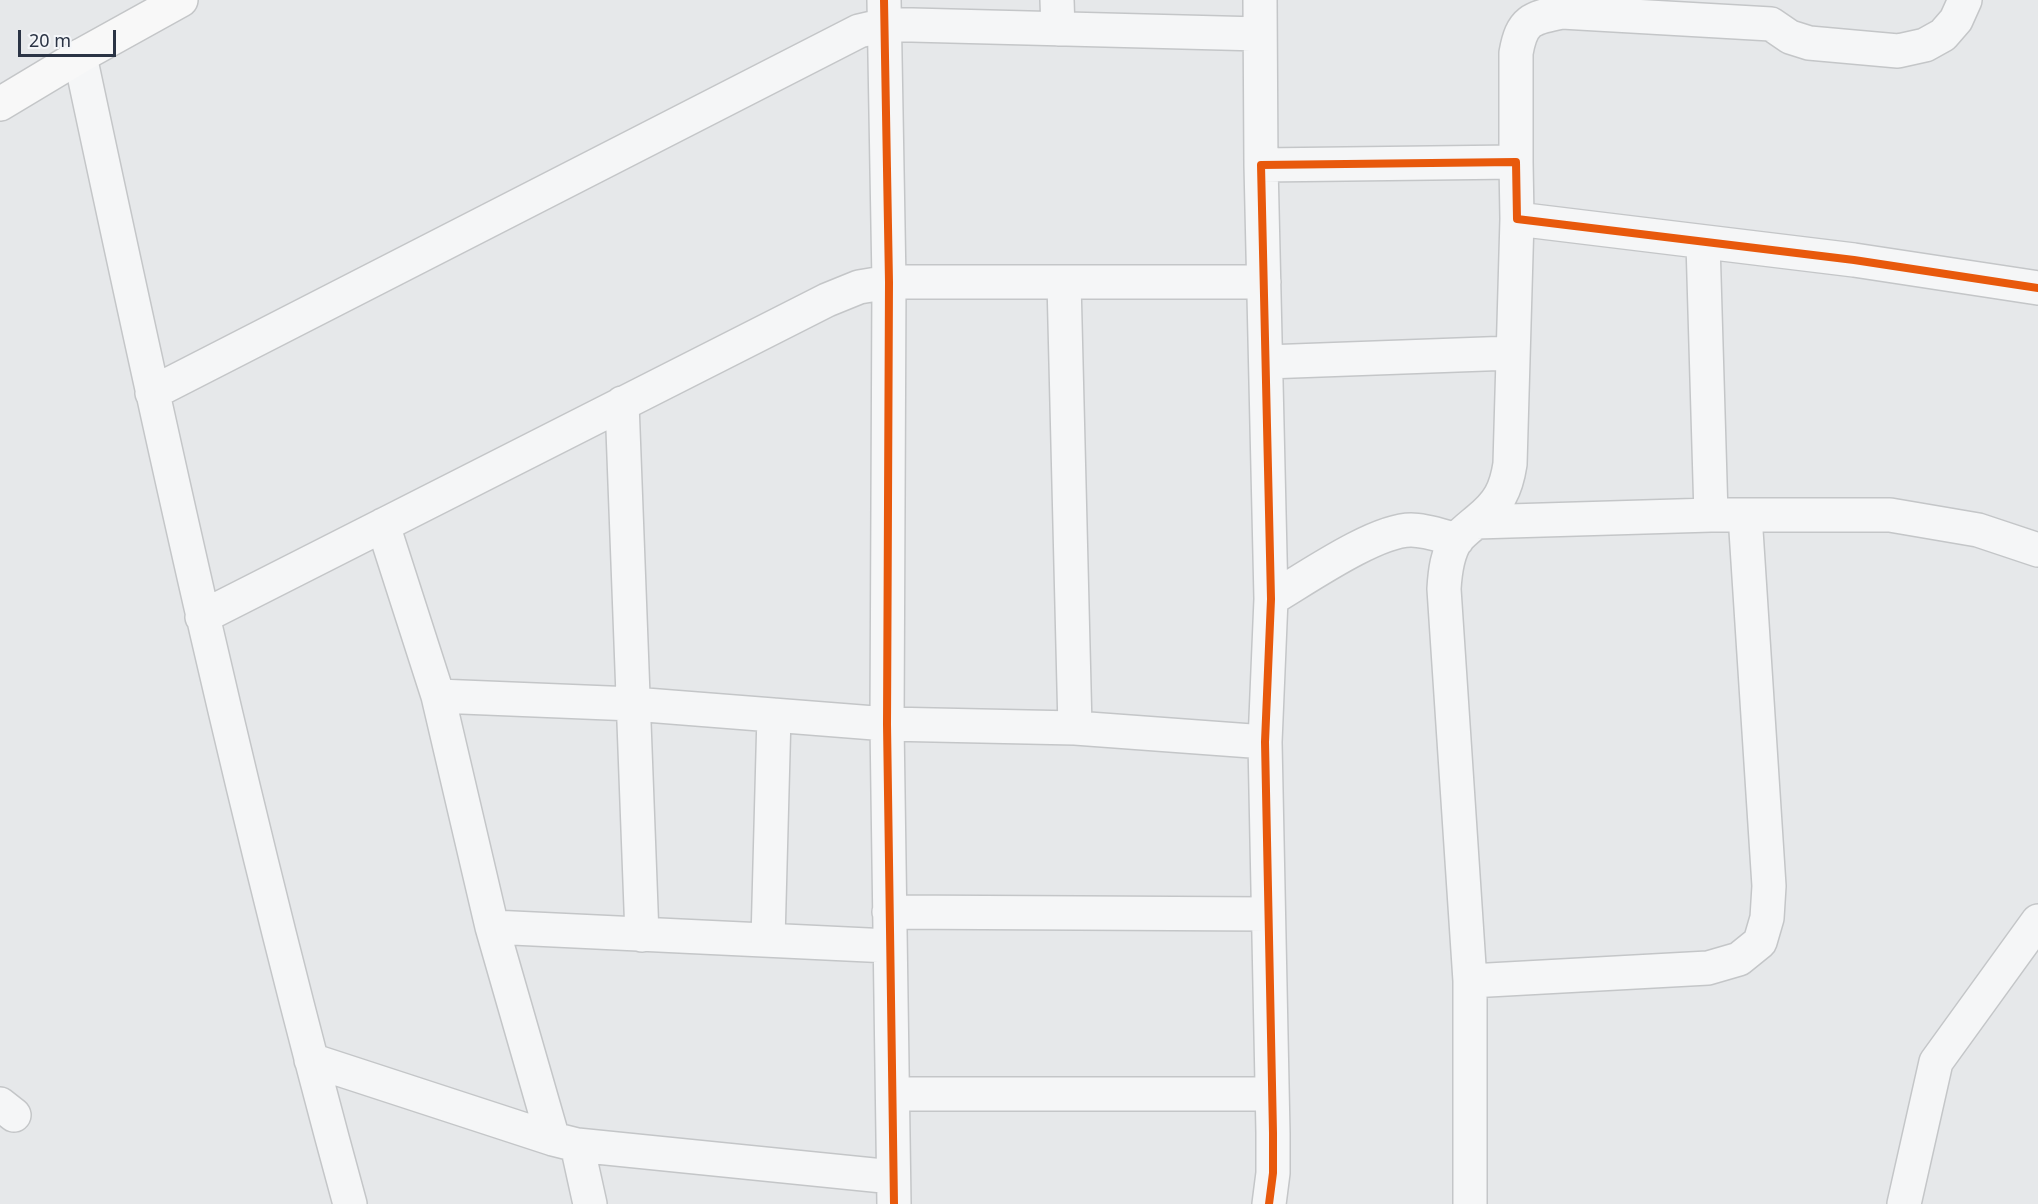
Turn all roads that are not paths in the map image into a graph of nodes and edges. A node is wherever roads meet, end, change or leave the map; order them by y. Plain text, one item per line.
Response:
1 (181, 0) edge
2 (1260, 0) edge
3 (1965, 0) edge
4 (884, 12) edge
5 (1767, 12) edge
6 (1058, 15) edge
7 (1260, 34) junction
8 (80, 56) junction
9 (0, 104) edge
10 (1516, 162) junction
11 (1261, 165) junction
12 (1517, 219) junction
13 (1703, 243) junction
14 (889, 282) junction
15 (1064, 282) junction
16 (1264, 282) junction
17 (2038, 288) edge
18 (1512, 353) junction
19 (1266, 362) junction
20 (152, 393) junction
21 (622, 403) junction
22 (1711, 515) junction
23 (1745, 515) junction
24 (382, 525) junction
25 (1466, 531) junction
26 (2038, 550) edge
27 (1271, 599) junction
28 (202, 616) junction
29 (438, 696) junction
30 (633, 704) junction
31 (774, 715) junction
32 (886, 724) junction
33 (1075, 728) junction
34 (1265, 742) junction
35 (889, 912) junction
36 (1268, 914) junction
37 (2038, 921) edge
38 (492, 927) junction
39 (642, 934) junction
40 (768, 940) junction
41 (889, 946) junction
42 (1470, 981) junction
43 (311, 1060) junction
44 (893, 1094) junction
45 (1272, 1094) junction
46 (565, 1142) junction
47 (894, 1191) edge
48 (350, 1204) edge
49 (590, 1204) edge
50 (1269, 1204) edge
51 (1470, 1204) edge
52 (1904, 1204) edge

1 - 8 main road
2 - 7 street
3 - 5 street
4 - 6 street
4 - 14 street
4 - 20 street
5 - 10 street
6 - 7 street
7 - 11 street
8 - 9 main road
8 - 20 street
10 - 11 street
10 - 12 street
11 - 16 street
12 - 13 street
12 - 18 street
13 - 17 street
13 - 22 street
14 - 15 street
14 - 21 street
14 - 32 street
15 - 16 street
15 - 33 street
16 - 19 street
18 - 19 street
18 - 25 street
19 - 27 street
20 - 28 street
21 - 24 street
21 - 30 street
22 - 23 street
22 - 25 street
23 - 26 street
23 - 42 street
24 - 28 street
24 - 29 street
25 - 27 street
25 - 42 street
27 - 34 street
28 - 43 street
29 - 30 street
29 - 38 street
30 - 31 street
30 - 39 street
31 - 32 street
31 - 40 street
32 - 33 street
32 - 35 street
33 - 34 street
34 - 36 street
35 - 36 street
35 - 41 street
36 - 45 street
37 - 52 street
38 - 39 street
38 - 46 street
39 - 40 street
40 - 41 street
41 - 44 street
42 - 51 street
43 - 46 street
43 - 48 street
44 - 45 street
44 - 47 street
45 - 50 street
46 - 47 street
46 - 49 street

